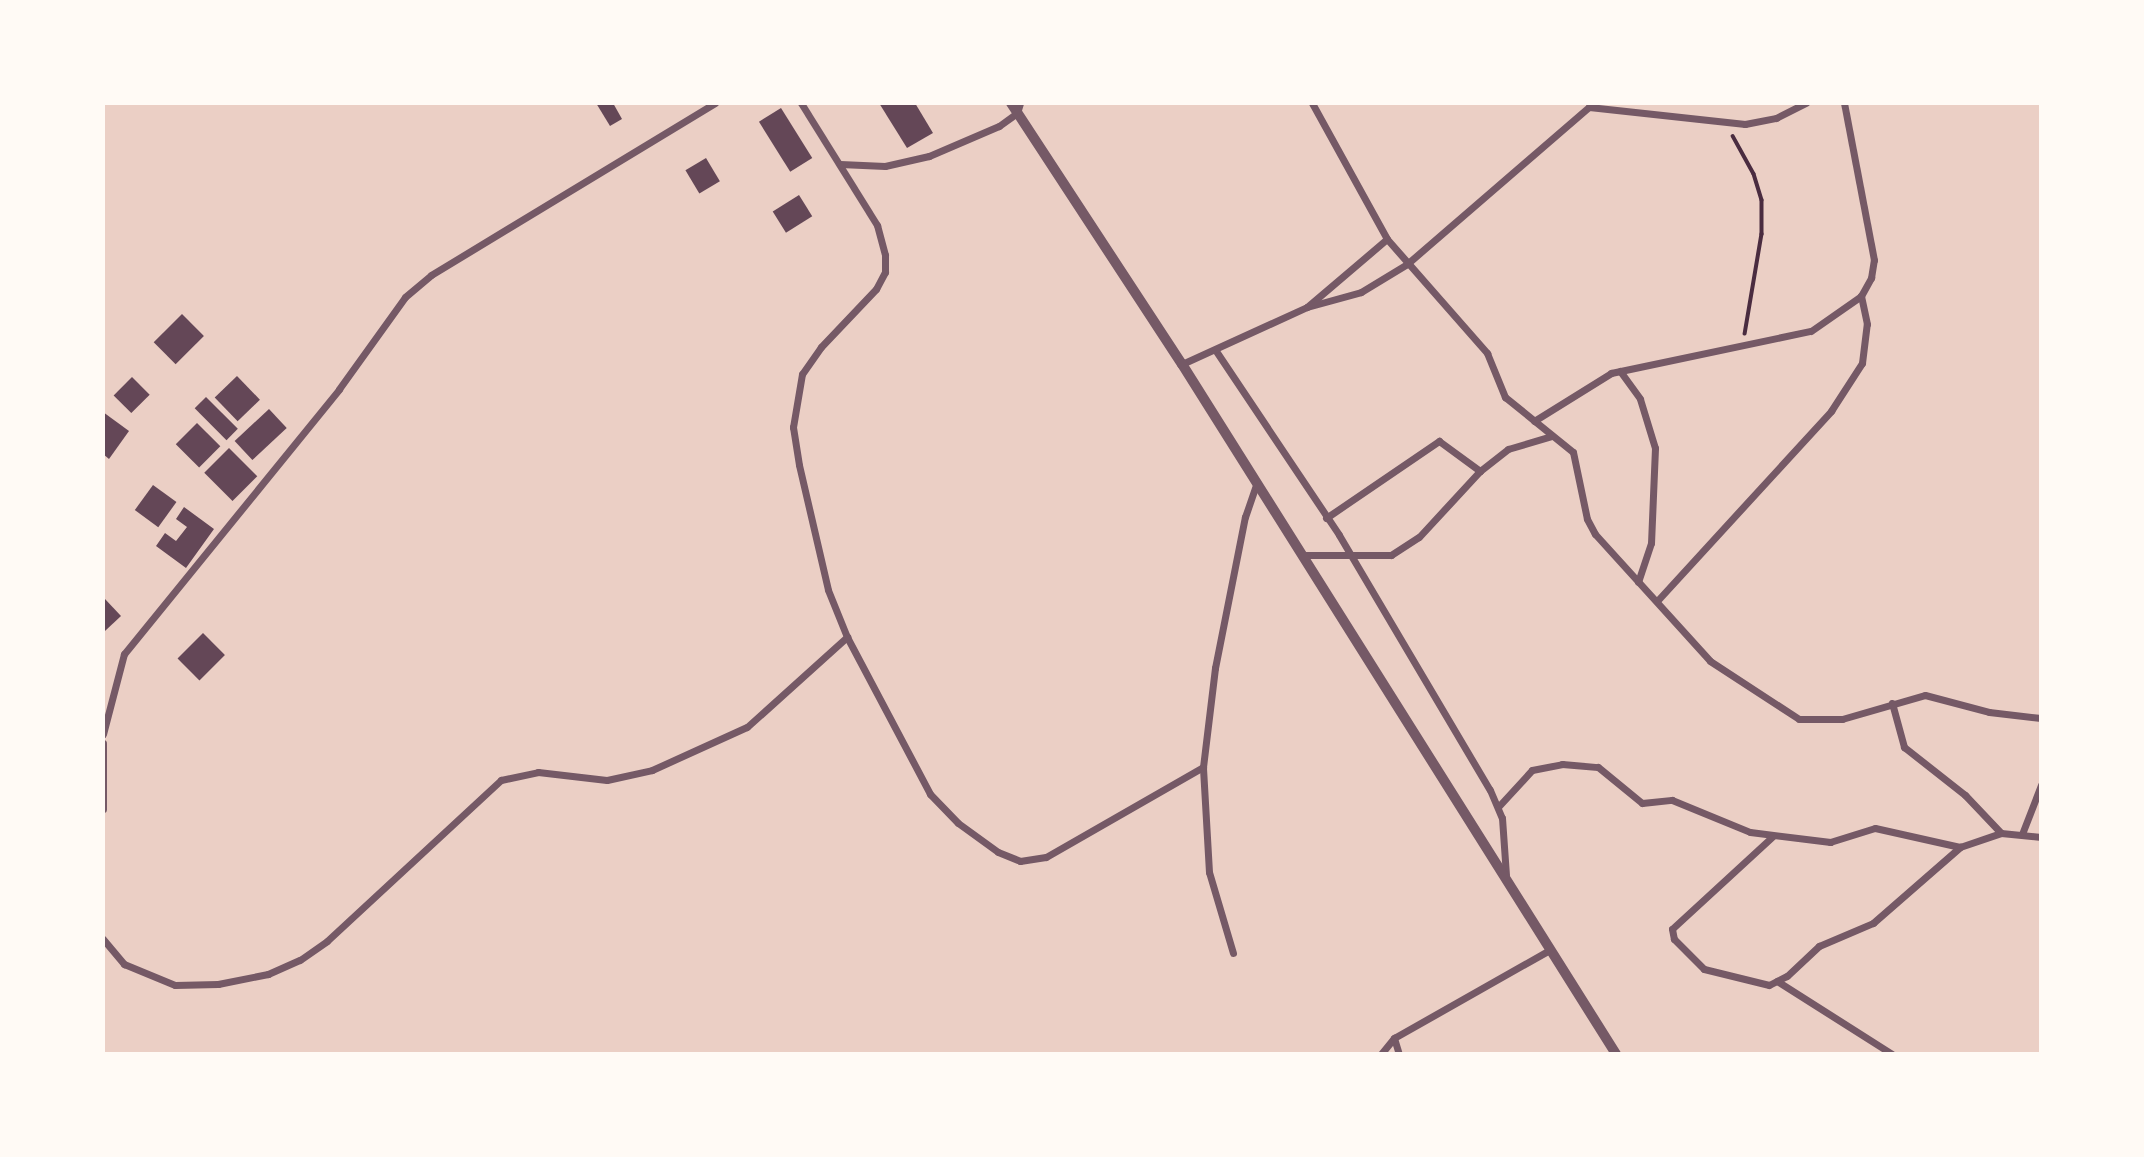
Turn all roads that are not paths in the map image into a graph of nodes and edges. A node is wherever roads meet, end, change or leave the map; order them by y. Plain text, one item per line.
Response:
1 (715, 103) edge
2 (801, 103) edge
3 (1312, 103) edge
4 (1806, 103) edge
5 (1844, 103) edge
6 (1016, 107) edge
7 (840, 164) junction
8 (1387, 239) junction
9 (1407, 264) junction
10 (1861, 296) junction
11 (1307, 307) junction
12 (1216, 351) junction
13 (1182, 364) junction
14 (1620, 371) junction
15 (1534, 421) junction
16 (1552, 436) junction
17 (1480, 471) junction
18 (1257, 483) junction
19 (1326, 518) junction
20 (1349, 553) junction
21 (1303, 555) junction
22 (1638, 582) junction
23 (1657, 601) junction
24 (847, 637) junction
25 (1892, 704) junction
26 (2041, 718) edge
27 (103, 734) edge
28 (103, 743) edge
29 (1202, 767) junction
30 (2041, 785) edge
31 (1498, 807) junction
32 (103, 809) edge
33 (2001, 833) junction
34 (2022, 834) junction
35 (1773, 836) junction
36 (2041, 837) edge
37 (1960, 847) junction
38 (1506, 881) junction
39 (103, 939) edge
40 (1551, 949) junction
41 (1233, 953) dead end
42 (1777, 981) junction
43 (1394, 1038) junction
44 (1381, 1054) edge
45 (1399, 1054) edge
46 (1616, 1054) edge
47 (1892, 1054) edge

1 - 27 street
2 - 7 street
3 - 8 street
4 - 9 street
5 - 10 street
6 - 7 street
6 - 13 street
7 - 24 street
8 - 9 street
8 - 11 street
9 - 11 street
9 - 15 street
10 - 14 street
10 - 23 street
11 - 12 street
12 - 13 street
12 - 19 street
13 - 18 street
14 - 15 street
14 - 22 street
15 - 16 street
16 - 17 street
16 - 22 street
17 - 19 street
17 - 20 street
18 - 21 street
18 - 29 street
19 - 20 street
20 - 21 street
20 - 31 street
21 - 38 street
22 - 23 street
23 - 25 street
24 - 29 street
24 - 39 street
25 - 26 street
25 - 33 street
28 - 32 street
29 - 41 street
30 - 34 street
31 - 35 street
31 - 38 street
33 - 34 street
33 - 37 street
34 - 36 street
35 - 37 street
35 - 42 street
37 - 42 street
38 - 40 street
40 - 43 street
40 - 46 street
42 - 47 street
43 - 44 street
43 - 45 street

